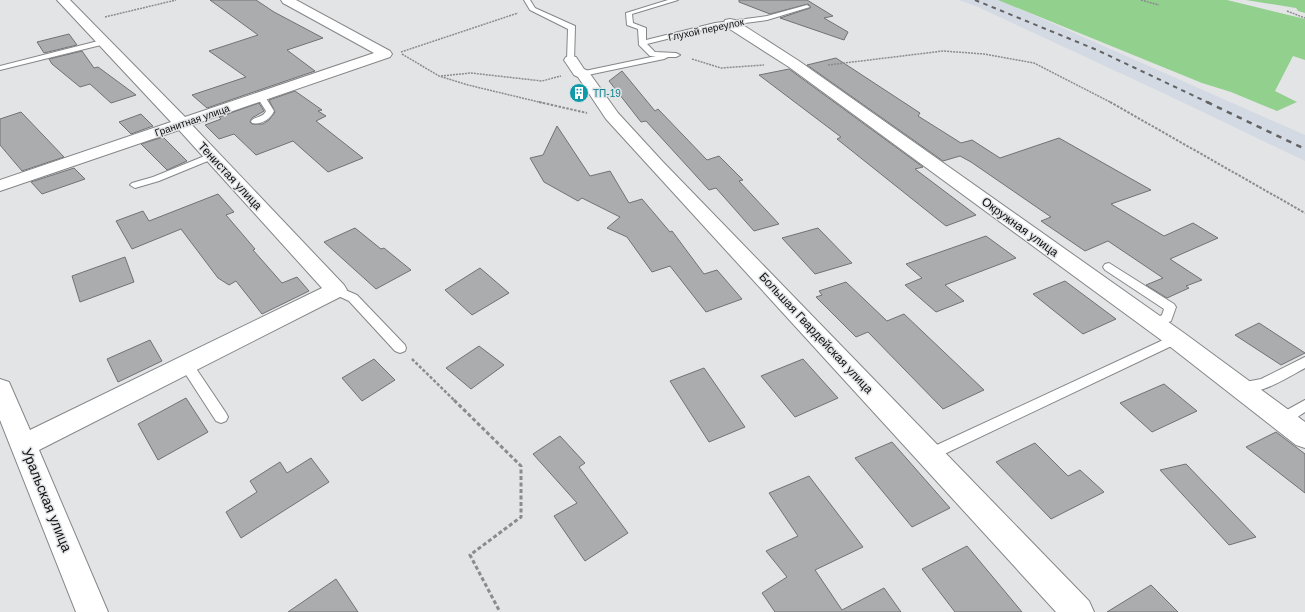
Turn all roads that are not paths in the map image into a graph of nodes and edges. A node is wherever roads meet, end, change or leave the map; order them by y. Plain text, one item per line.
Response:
1 (63, 0) edge
2 (287, 0) edge
3 (527, 0) edge
4 (675, 0) edge
5 (807, 7) dead end
6 (730, 23) junction
7 (102, 42) junction
8 (642, 44) junction
9 (576, 62) junction
10 (0, 68) edge
11 (261, 97) junction
12 (255, 121) dead end
13 (182, 124) junction
14 (212, 156) junction
15 (135, 185) dead end
16 (0, 186) edge
17 (1109, 266) dead end
18 (336, 290) junction
19 (1155, 324) junction
20 (1176, 339) junction
21 (400, 348) road end
22 (1305, 362) edge
23 (186, 364) junction
24 (1240, 388) junction
25 (0, 389) edge
26 (1305, 406) edge
27 (221, 417) dead end
28 (1281, 420) junction
29 (1305, 437) edge
30 (24, 445) junction
31 (931, 454) junction
32 (92, 612) edge
33 (1078, 612) edge

1 - 7 street, Тенистая улица
2 - 11 street, Гранитная улица
3 - 9 lane
4 - 8 lane
5 - 6 lane, Глухой переулок
6 - 8 lane, Глухой переулок
6 - 19 street, Окружная улица
7 - 10 lane
7 - 13 street, Тенистая улица
8 - 9 lane, Глухой переулок
9 - 31 street, Большая Гвардейская улица
11 - 12 lane
11 - 13 street, Гранитная улица
13 - 14 street, Тенистая улица
13 - 16 street, Гранитная улица
14 - 15 lane
14 - 18 street, Тенистая улица
17 - 19 lane
18 - 21 lane, Тенистая улица
18 - 23 street
19 - 20 street, Окружная улица
20 - 24 street, Окружная улица
20 - 31 lane
22 - 24 lane
23 - 27 lane
23 - 30 street
24 - 28 street, Окружная улица
25 - 30 street, Уральская улица
26 - 28 lane
28 - 29 street, Окружная улица
30 - 32 street, Уральская улица
31 - 33 street, Большая Гвардейская улица

